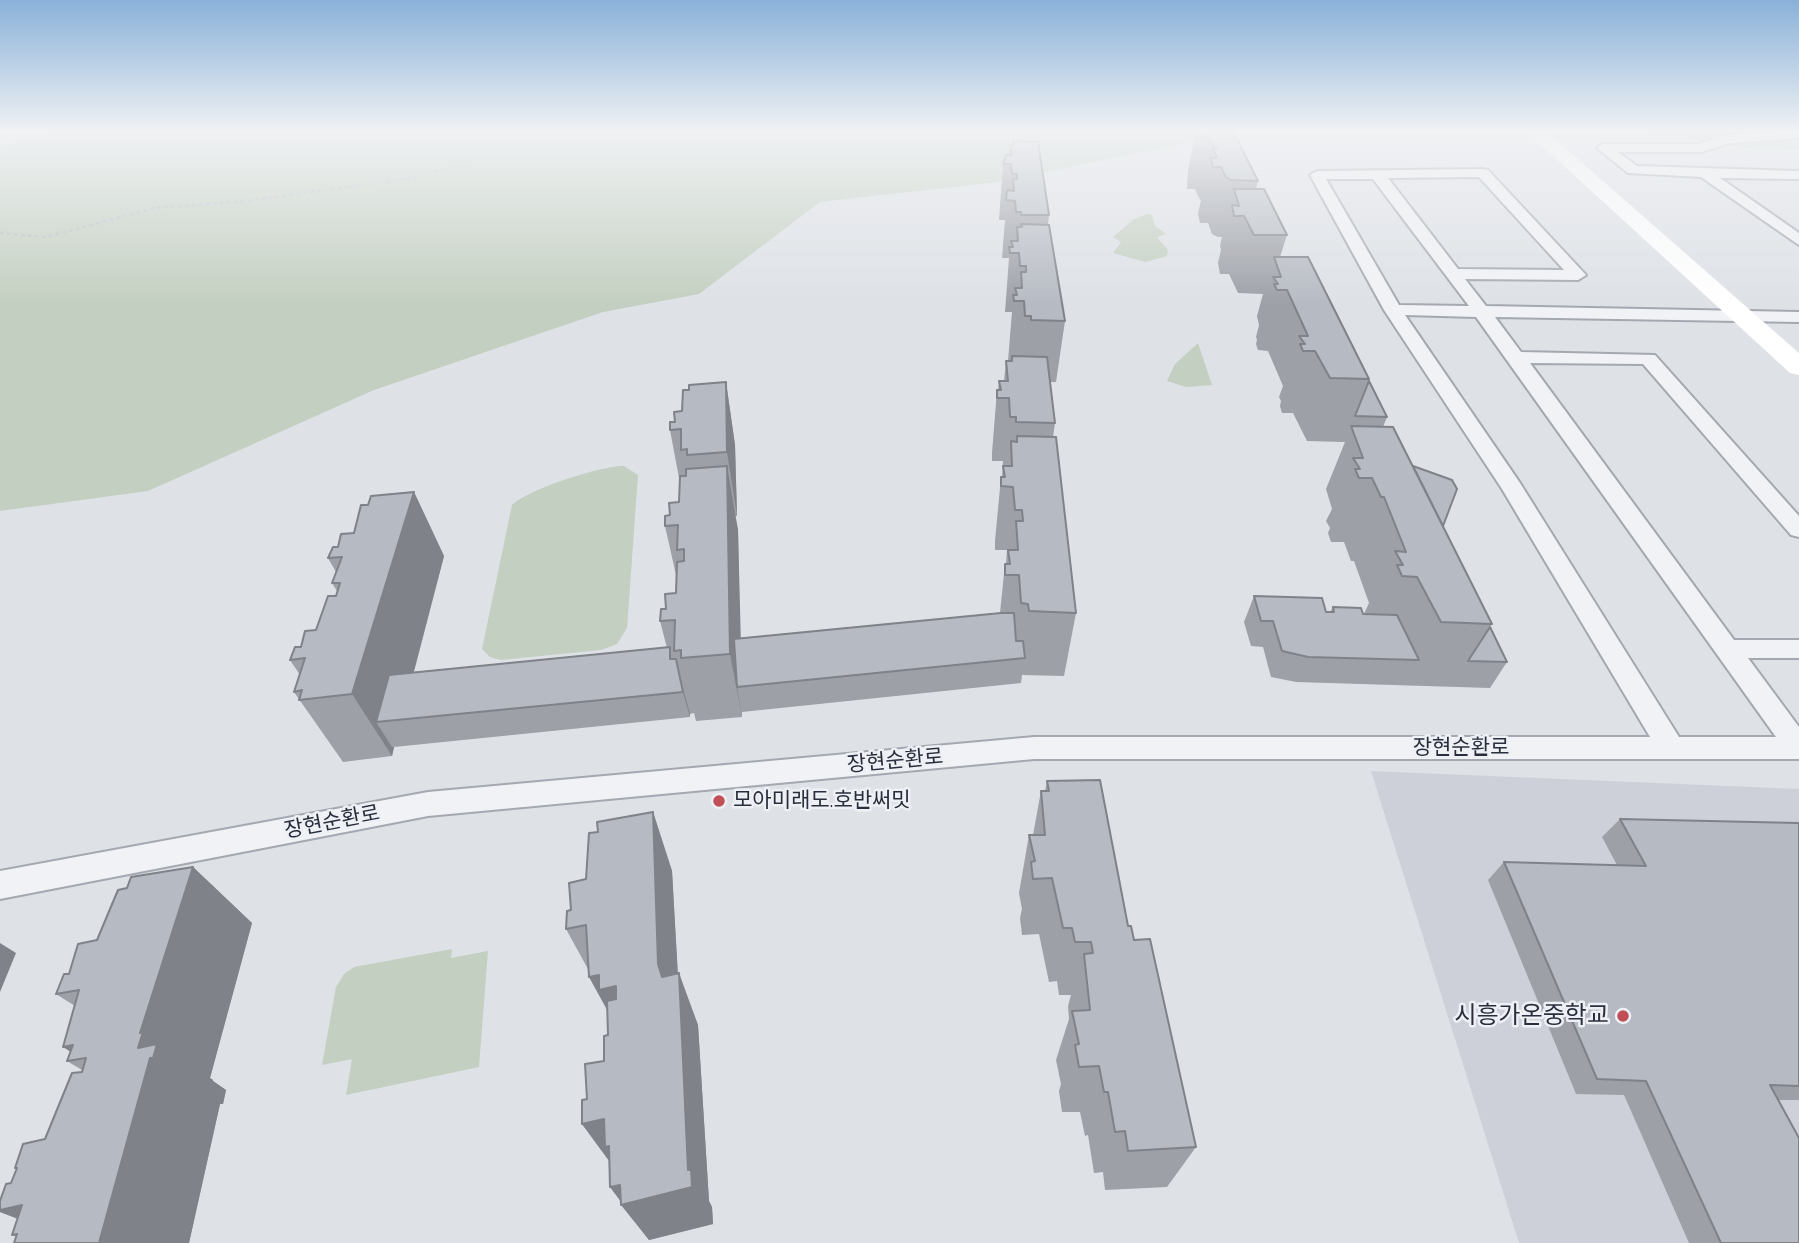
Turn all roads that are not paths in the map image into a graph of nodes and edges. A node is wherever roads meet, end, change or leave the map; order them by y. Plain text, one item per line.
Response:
1 (1325, 189) edge
2 (1389, 189) edge
3 (1498, 189) edge
4 (1600, 189) edge
5 (1727, 189) edge
6 (1799, 240) edge
7 (1454, 274) junction
8 (1393, 310) junction
9 (1480, 310) junction
10 (1742, 317) junction
11 (1799, 317) edge
12 (1516, 357) junction
13 (1799, 367) edge
14 (1799, 530) edge
15 (1729, 649) junction
16 (1799, 649) edge
17 (1671, 748) junction
18 (1799, 748) edge
19 (0, 885) edge

1 - 8 street
2 - 7 street
3 - 7 street
4 - 10 main road
5 - 6 street
7 - 9 street
8 - 9 street
8 - 17 street
9 - 10 street
9 - 12 street
10 - 11 street
10 - 13 main road
12 - 14 street
12 - 15 street
15 - 16 street
15 - 18 street
17 - 18 street, 장현순환로
17 - 19 street, 장현순환로

